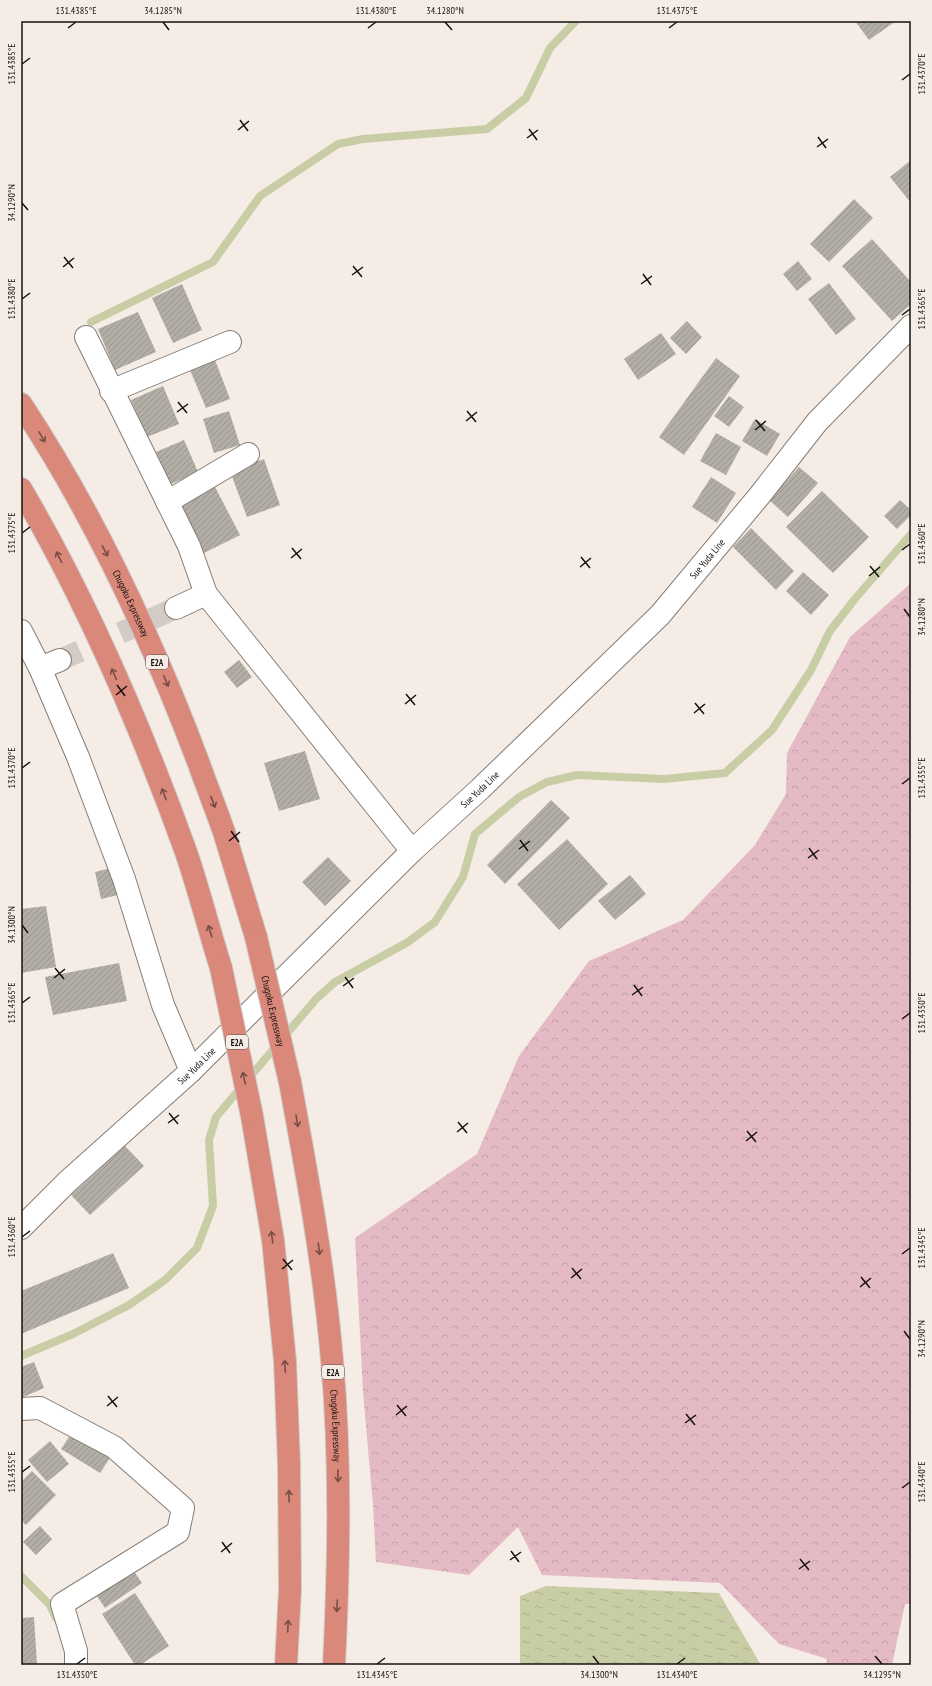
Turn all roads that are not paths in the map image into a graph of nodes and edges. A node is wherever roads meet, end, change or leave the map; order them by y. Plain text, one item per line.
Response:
1 (911, 326) edge
2 (86, 337) dead end
3 (230, 342) dead end
4 (112, 391) junction
5 (21, 404) edge
6 (248, 454) dead end
7 (21, 489) edge
8 (167, 502) junction
9 (206, 594) junction
10 (176, 608) tunnel mouth
11 (21, 631) edge
12 (412, 851) junction
13 (191, 1071) junction
14 (21, 1228) edge
15 (21, 1409) edge
16 (76, 1665) edge
17 (286, 1665) edge
18 (334, 1665) edge

1 - 12 street, Sue Yuda Line
2 - 4 street
3 - 4 street
4 - 8 street
5 -> 18 highway, Chugoku Expressway / E2A, bridge
6 - 8 street
17 -> 7 highway, E2A, bridge
8 - 9 street
9 - 10 street
9 - 12 street
11 - 13 street
12 - 13 street, Sue Yuda Line
13 - 14 street, Sue Yuda Line
15 - 16 street

